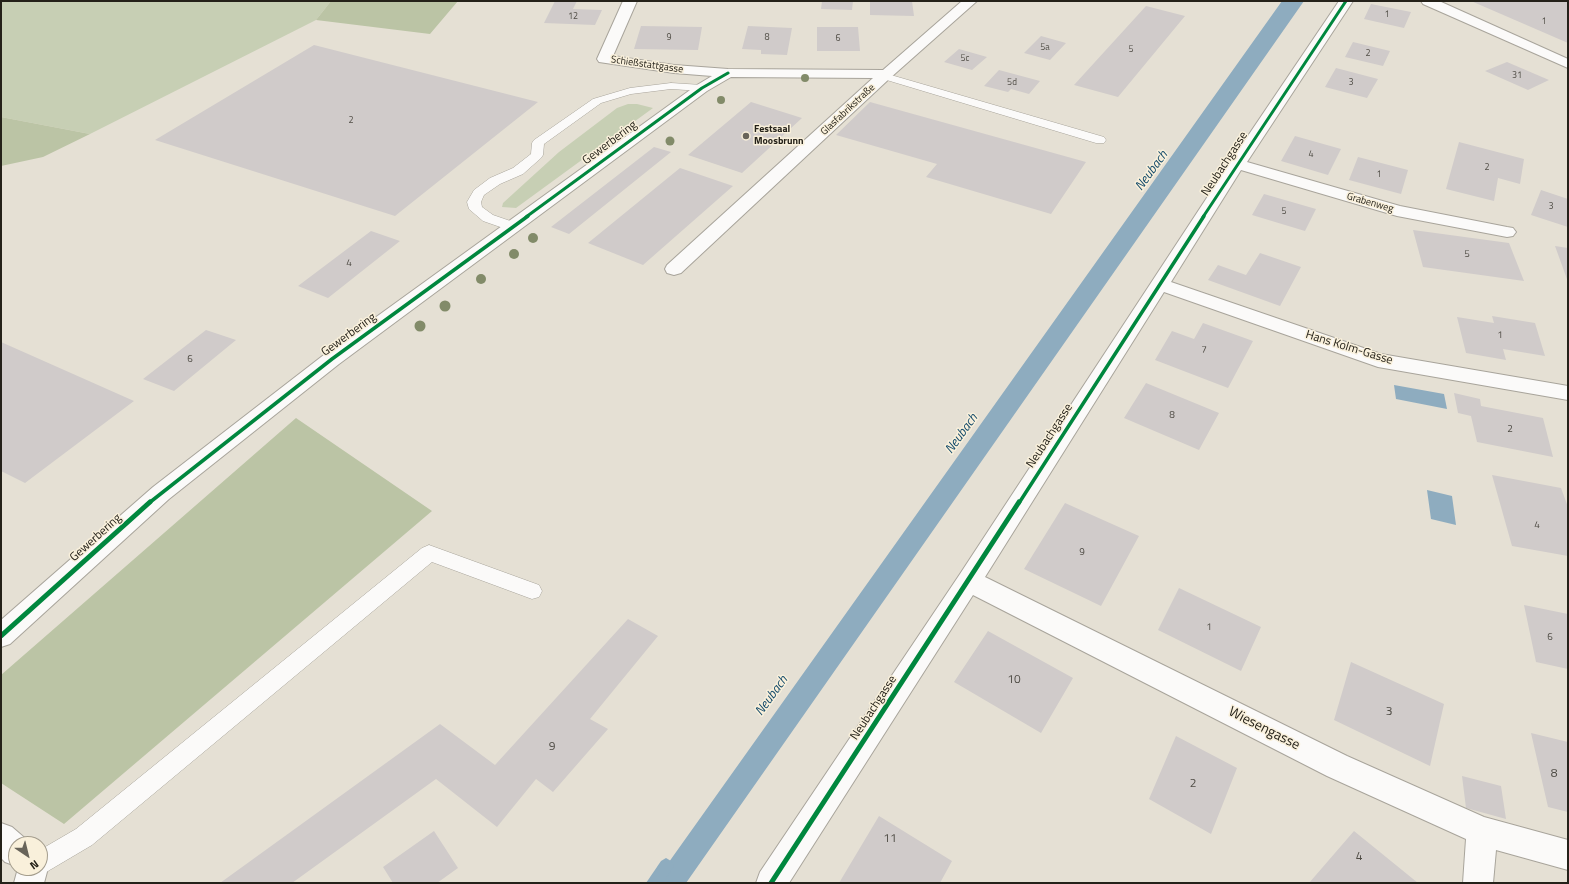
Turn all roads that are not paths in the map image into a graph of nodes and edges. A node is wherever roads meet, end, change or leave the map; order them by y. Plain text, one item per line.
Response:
1 (630, 1) edge
2 (970, 1) edge
3 (1346, 1) edge
4 (1428, 1) edge
5 (1568, 64) edge
6 (728, 74) junction
7 (886, 75) junction
8 (702, 88) junction
9 (1100, 140) dead end
10 (1237, 164) junction
11 (514, 227) junction
12 (1507, 232) dead end
13 (674, 269) dead end
14 (1159, 284) junction
15 (1568, 393) edge
16 (969, 581) junction
17 (532, 591) dead end
18 (1, 636) edge
19 (1482, 831) junction
20 (1568, 855) edge
21 (48, 857) edge
22 (771, 883) edge
23 (1478, 883) edge

1 - 6 street, Schießstattgasse
2 - 7 street, Glasfabrikstraße
3 - 10 street, Neubachgasse
4 - 5 street
6 - 7 street, Gewerbering
6 - 8 street, Gewerbering
7 - 9 lane
7 - 13 street, Glasfabrikstraße
8 - 11 street, Gewerbering
8 - 11 lane
10 - 12 street, Grabenweg
10 - 14 street, Neubachgasse
11 - 18 street, Gewerbering
14 - 15 street, Hans Kolm-Gasse
14 - 16 street, Neubachgasse
16 - 19 street, Wiesengasse
16 - 22 street, Neubachgasse
17 - 21 lane
19 - 20 street, Wiesengasse
19 - 23 street

